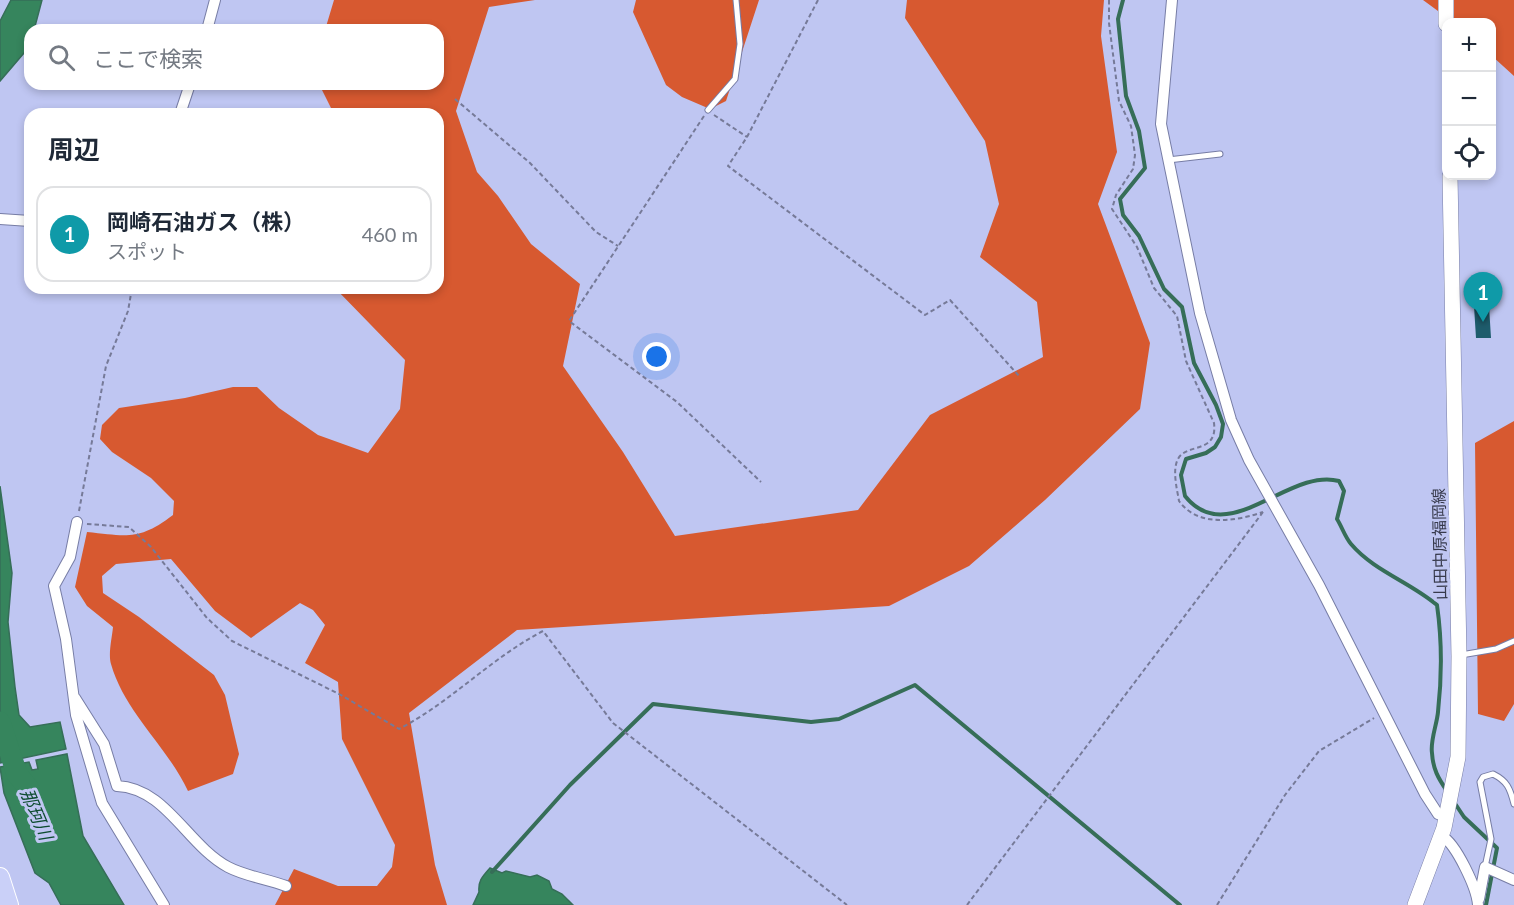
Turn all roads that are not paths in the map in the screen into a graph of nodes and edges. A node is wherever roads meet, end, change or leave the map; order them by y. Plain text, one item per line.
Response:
1 (215, 0) edge
2 (736, 0) edge
3 (1172, 0) edge
4 (1446, 0) edge
5 (1446, 18) edge
6 (209, 24) edge
7 (188, 90) edge
8 (182, 108) edge
9 (708, 110) road end
10 (1220, 154) dead end
11 (1168, 160) junction
12 (1450, 180) edge
13 (2, 219) edge
14 (24, 221) edge
15 (77, 522) road end
16 (1514, 641) edge
17 (1459, 656) junction
18 (73, 695) junction
19 (1514, 804) edge
20 (1446, 817) junction
21 (1442, 837) junction
22 (1485, 867) junction
23 (0, 877) edge
24 (1514, 880) edge
25 (286, 886) dead end
26 (1478, 903) edge
27 (9, 905) edge
28 (164, 905) edge
29 (1414, 905) edge

1 - 6 street
2 - 9 lane
3 - 11 street
4 - 5 main road
7 - 8 street
10 - 11 lane
11 - 20 street
12 - 17 main road, 山田中原福岡線
13 - 14 street
15 - 18 street
16 - 17 lane
17 - 20 main road, 山田中原福岡線
18 - 25 street
18 - 28 street
19 - 22 lane
20 - 21 main road, 山田中原福岡線
21 - 26 street
21 - 29 main road, 山田中原福岡線
22 - 24 street
22 - 26 street
23 - 27 highway

